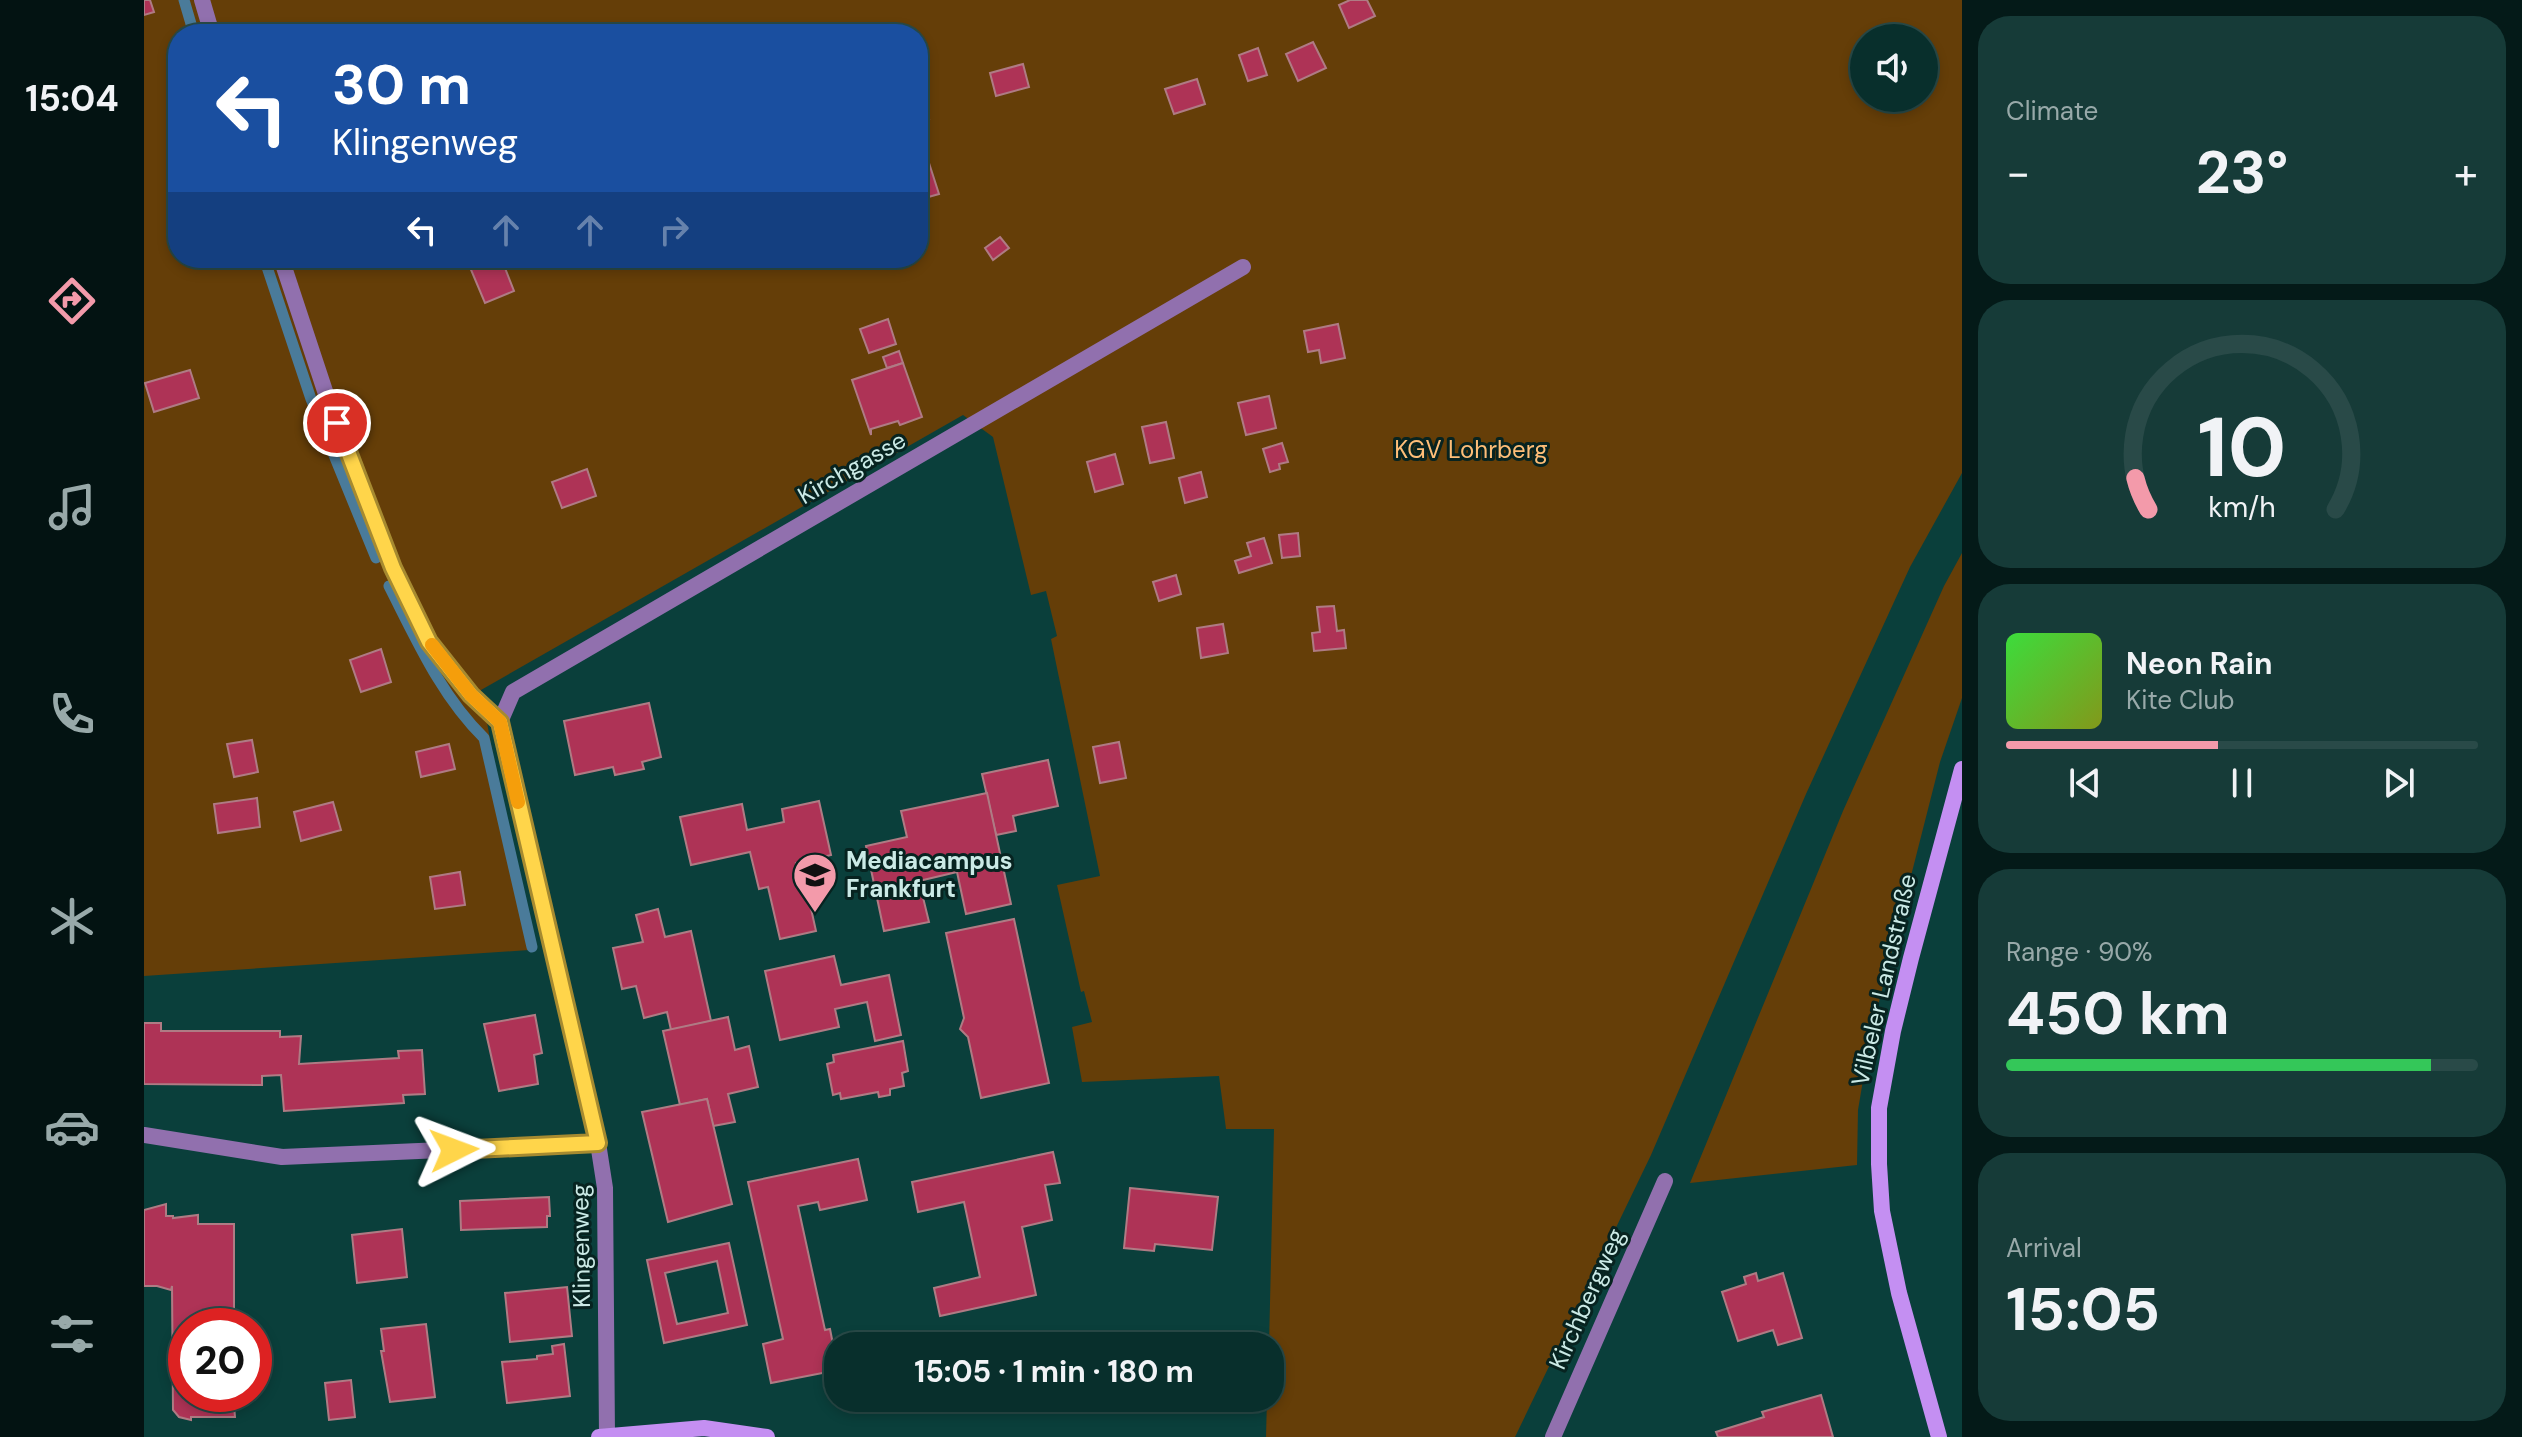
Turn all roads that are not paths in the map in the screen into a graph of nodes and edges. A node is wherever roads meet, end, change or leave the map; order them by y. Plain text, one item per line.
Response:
1 (202, 0) edge
2 (209, 24) edge
3 (1243, 267) dead end
4 (284, 268) edge
5 (500, 722) junction
6 (1962, 769) edge
7 (144, 1135) edge
8 (598, 1143) junction
9 (1665, 1181) dead end
10 (607, 1436) edge
11 (599, 1437) edge
12 (767, 1437) edge
13 (1553, 1437) edge
14 (1939, 1437) edge

1 - 2 street
3 - 5 street, Kirchgasse
4 - 5 street
5 - 8 street, Klingenweg
6 - 14 main road, Vilbeler Landstraße
7 - 8 street
8 - 10 street, Klingenweg
9 - 13 street, Kirchbergweg
10 - 11 main road
10 - 12 main road

